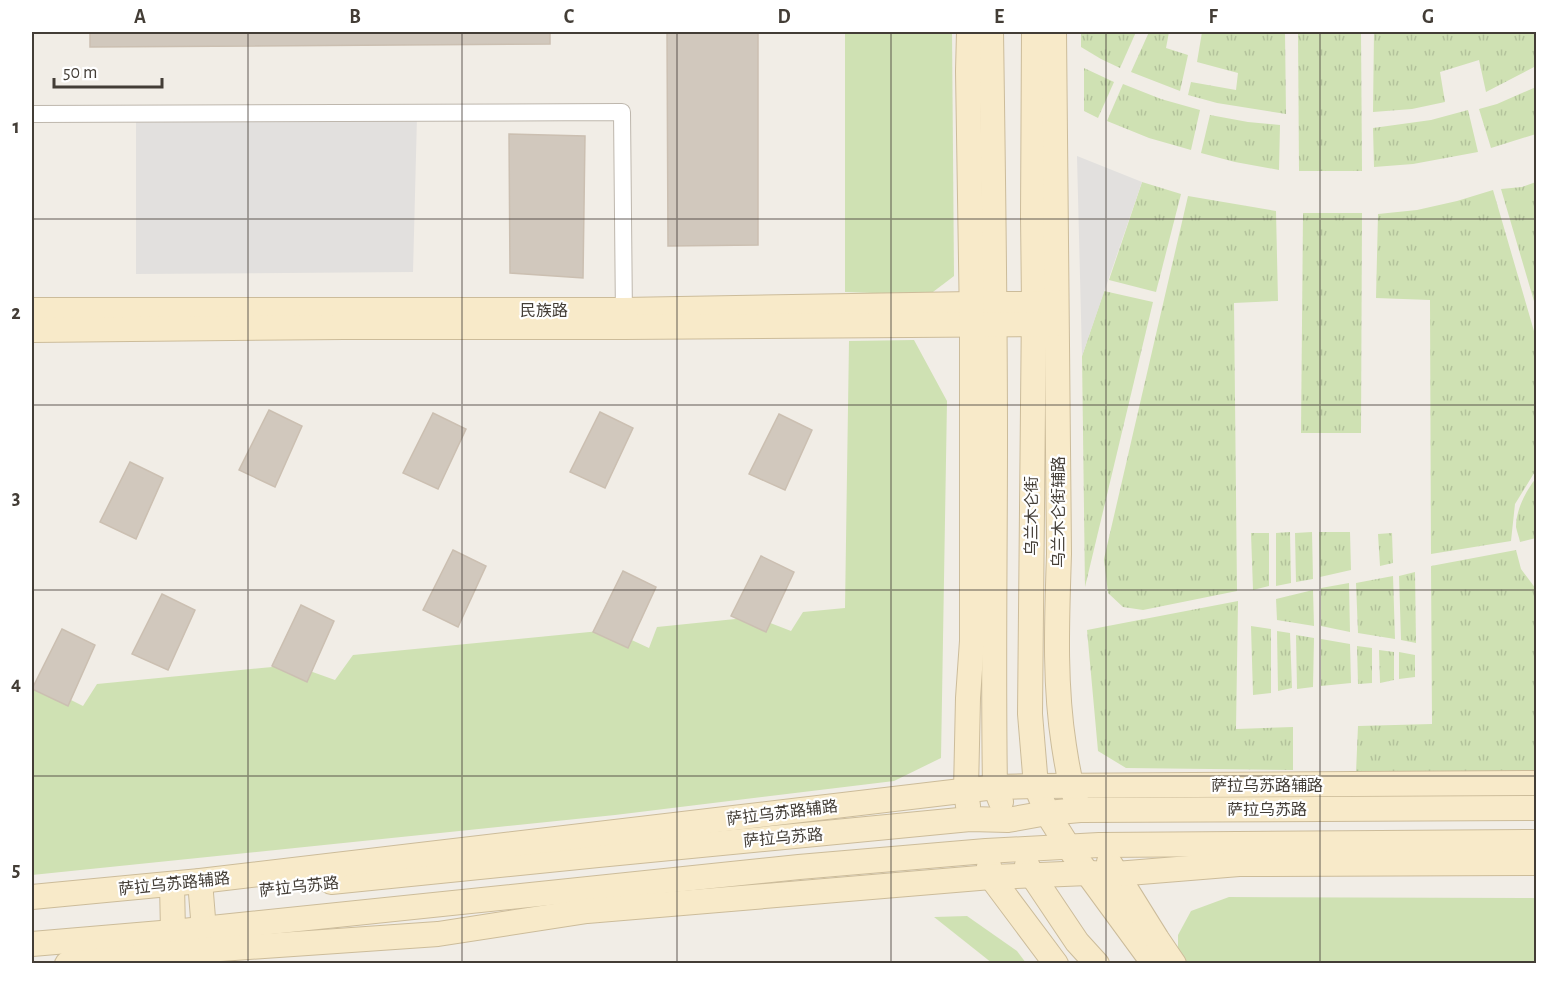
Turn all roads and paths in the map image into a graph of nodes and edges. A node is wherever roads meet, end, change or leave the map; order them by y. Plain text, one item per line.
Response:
1 (969, 32) edge
2 (991, 32) edge
3 (1034, 32) edge
4 (1054, 32) edge
5 (32, 114) edge
6 (32, 310) edge
7 (983, 314) junction
8 (1044, 314) junction
9 (624, 319) junction
10 (32, 330) edge
11 (1536, 783) edge
12 (1036, 786) junction
13 (1071, 786) junction
14 (995, 787) junction
15 (966, 791) junction
16 (1536, 808) edge
17 (1080, 810) junction
18 (1047, 813) junction
19 (970, 819) junction
20 (1008, 820) junction
21 (1536, 842) edge
22 (1098, 845) junction
23 (1070, 848) junction
24 (1019, 849) junction
25 (986, 851) junction
26 (1536, 863) edge
27 (1088, 873) junction
28 (1116, 874) junction
29 (1032, 875) junction
30 (991, 878) junction
31 (201, 889) junction
32 (172, 891) junction
33 (32, 897) edge
34 (32, 913) edge
35 (32, 944) edge
36 (205, 947) edge
37 (175, 949) edge
38 (67, 963) edge
39 (1056, 963) edge
40 (1097, 963) edge
41 (1154, 963) edge
42 (1174, 963) edge

1 - 7 street
2 - 7 street
3 - 8 street, 乌兰木仑街
4 - 8 street, 乌兰木仑街辅路
5 - 9 street
6 - 9 street, 民族路
7 - 8 street, 民族路
7 - 9 street, 民族路
7 - 14 street
7 - 15 street
8 - 12 street, 乌兰木仑街
8 - 13 street, 乌兰木仑街辅路
9 - 10 street, 民族路
11 - 13 street, 萨拉乌苏路辅路
12 - 13 street, 萨拉乌苏路辅路
12 - 14 street, 萨拉乌苏路辅路
12 - 18 street, 乌兰木仑街
13 - 17 street, 乌兰木仑街辅路
14 - 15 street, 萨拉乌苏路辅路
14 - 20 street
15 - 19 street
15 - 31 street, 萨拉乌苏路辅路
16 - 17 street, 萨拉乌苏路
17 - 18 street, 萨拉乌苏路
17 - 22 street, 乌兰木仑街辅路
18 - 20 street, 萨拉乌苏路
18 - 23 street, 乌兰木仑街
19 - 20 street, 萨拉乌苏路
19 - 25 street
19 - 31 street, 萨拉乌苏路
20 - 24 street
21 - 22 street, 萨拉乌苏路
22 - 23 street, 萨拉乌苏路
22 - 28 street, 乌兰木仑街辅路
23 - 24 street, 萨拉乌苏路
23 - 27 street, 乌兰木仑街
24 - 25 street, 萨拉乌苏路
24 - 29 street
25 - 30 street
25 - 36 street, 萨拉乌苏路
26 - 28 street
27 - 28 street
27 - 29 street
27 - 41 street, 乌兰木仑街
28 - 42 street, 乌兰木仑街辅路
29 - 30 street
29 - 40 street
30 - 36 street
30 - 39 street
31 - 32 street, 萨拉乌苏路
31 - 36 street
32 - 33 street, 萨拉乌苏路辅路
32 - 34 street, 萨拉乌苏路
32 - 37 street
35 - 37 street, 萨拉乌苏路
36 - 37 street, 萨拉乌苏路
37 - 38 street

